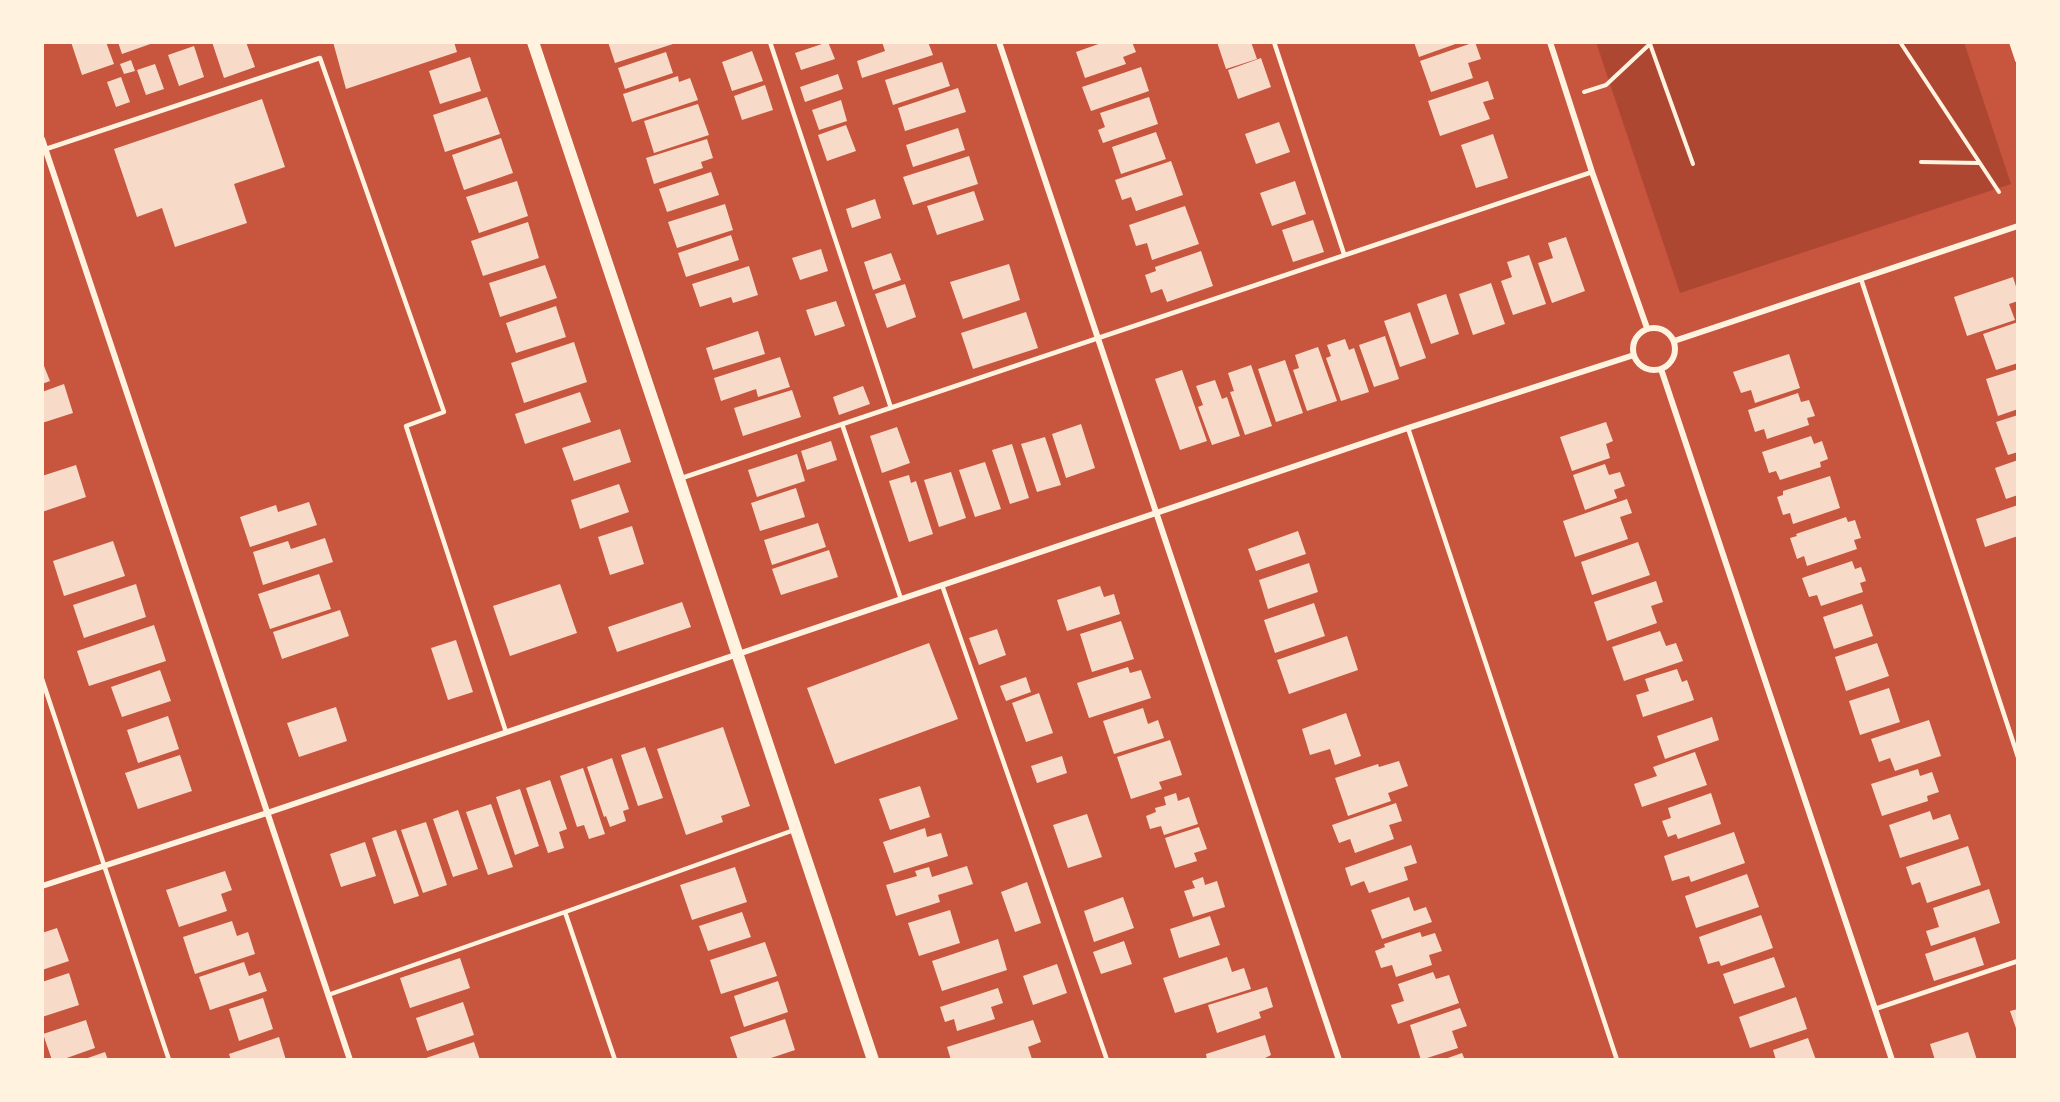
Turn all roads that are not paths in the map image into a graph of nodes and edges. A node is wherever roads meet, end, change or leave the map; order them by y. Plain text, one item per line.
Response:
1 (533, 42) edge
2 (770, 42) edge
3 (999, 42) edge
4 (1274, 42) edge
5 (1550, 42) edge
6 (2012, 42) edge
7 (2018, 60) edge
8 (42, 139) edge
9 (46, 149) junction
10 (1592, 172) junction
11 (2018, 226) edge
12 (1344, 254) junction
13 (1861, 279) junction
14 (1647, 328) junction
15 (1098, 337) junction
16 (1674, 341) junction
17 (1634, 355) junction
18 (1661, 369) junction
19 (891, 408) junction
20 (842, 424) junction
21 (1408, 428) junction
22 (679, 479) junction
23 (1157, 513) junction
24 (942, 585) junction
25 (901, 599) junction
26 (737, 654) junction
27 (42, 679) edge
28 (506, 732) junction
29 (2018, 757) edge
30 (267, 813) junction
31 (796, 829) junction
32 (104, 865) junction
33 (42, 886) edge
34 (565, 912) junction
35 (2018, 961) edge
36 (328, 995) junction
37 (1875, 1009) junction
38 (169, 1060) edge
39 (350, 1060) edge
40 (615, 1060) edge
41 (873, 1060) edge
42 (1107, 1060) edge
43 (1338, 1060) edge
44 (1617, 1060) edge
45 (1892, 1060) edge

1 - 22 main road
2 - 19 lane
3 - 15 street
4 - 12 lane
5 - 10 street
6 - 7 street
8 - 9 street
9 - 28 lane
9 - 30 street
10 - 12 lane
10 - 14 street
11 - 13 street
12 - 15 lane
13 - 16 street
13 - 29 lane
14 - 16 street
14 - 17 street
15 - 19 lane
15 - 23 street
16 - 18 street
17 - 18 street
17 - 21 street
18 - 37 street
19 - 20 lane
20 - 22 lane
20 - 25 lane
21 - 23 street
21 - 44 lane
22 - 26 main road
23 - 24 street
23 - 43 street
24 - 25 street
24 - 42 lane
25 - 26 street
26 - 28 street
26 - 31 main road
27 - 32 lane
28 - 30 street
30 - 32 street
30 - 36 street
31 - 34 lane
31 - 41 main road
32 - 33 street
32 - 38 lane
34 - 36 lane
34 - 40 lane
35 - 37 lane
36 - 39 street
37 - 45 street

